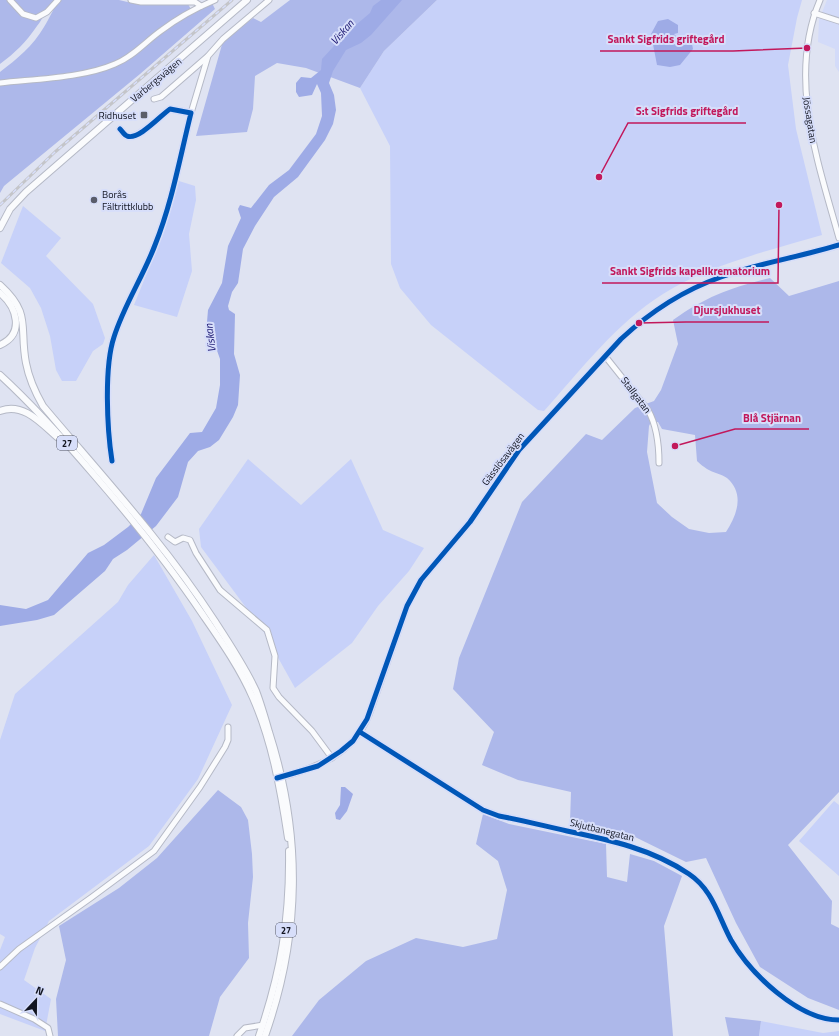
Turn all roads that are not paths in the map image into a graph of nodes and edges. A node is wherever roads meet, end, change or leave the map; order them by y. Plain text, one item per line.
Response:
1 (10, 0) edge
2 (58, 0) edge
3 (131, 0) edge
4 (215, 0) edge
5 (248, 0) edge
6 (269, 0) edge
7 (820, 0) edge
8 (201, 6) junction
9 (814, 13) junction
10 (839, 21) edge
11 (208, 56) junction
12 (0, 83) edge
13 (154, 98) dead end
14 (191, 113) junction
15 (120, 129) dead end
16 (6, 216) junction
17 (0, 221) edge
18 (0, 228) edge
19 (839, 238) edge
20 (839, 245) edge
21 (0, 285) edge
22 (0, 293) edge
23 (0, 345) edge
24 (605, 356) junction
25 (0, 370) edge
26 (0, 375) edge
27 (0, 412) edge
28 (71, 443) junction
29 (112, 461) dead end
30 (659, 463) dead end
31 (168, 537) dead end
32 (228, 727) dead end
33 (360, 732) junction
34 (332, 758) junction
35 (280, 778) junction
36 (0, 967) edge
37 (0, 1004) edge
38 (839, 1020) edge
39 (263, 1025) junction
40 (50, 1036) edge
41 (237, 1036) edge
42 (259, 1036) edge
43 (265, 1036) edge

1 - 2 street
3 - 8 street
4 - 8 street
5 - 16 main road, Varbergsvägen
6 - 11 street
7 - 9 street, Jössagatan
8 - 12 street
9 - 10 street
9 - 19 street, Jössagatan
11 - 13 street
11 - 14 street
14 - 15 street
14 - 29 street
16 - 17 main road
16 - 18 main road, Varbergsvägen
20 - 24 street, Gässlösavägen
21 - 28 main road
22 - 23 main road
24 - 30 street, Stallgatan
24 - 33 street, Gässlösavägen
25 - 28 main road, 27
26 - 28 main road, 27
27 - 28 main road
28 - 35 main road, 27
31 - 34 street
32 - 36 street
33 - 34 street, Gässlösavägen
33 - 38 street, Skjutbanegatan
34 - 35 street, Gässlösavägen
35 - 39 main road, 27
35 - 43 main road, 27
37 - 40 street
39 - 41 street
39 - 42 main road, 27

